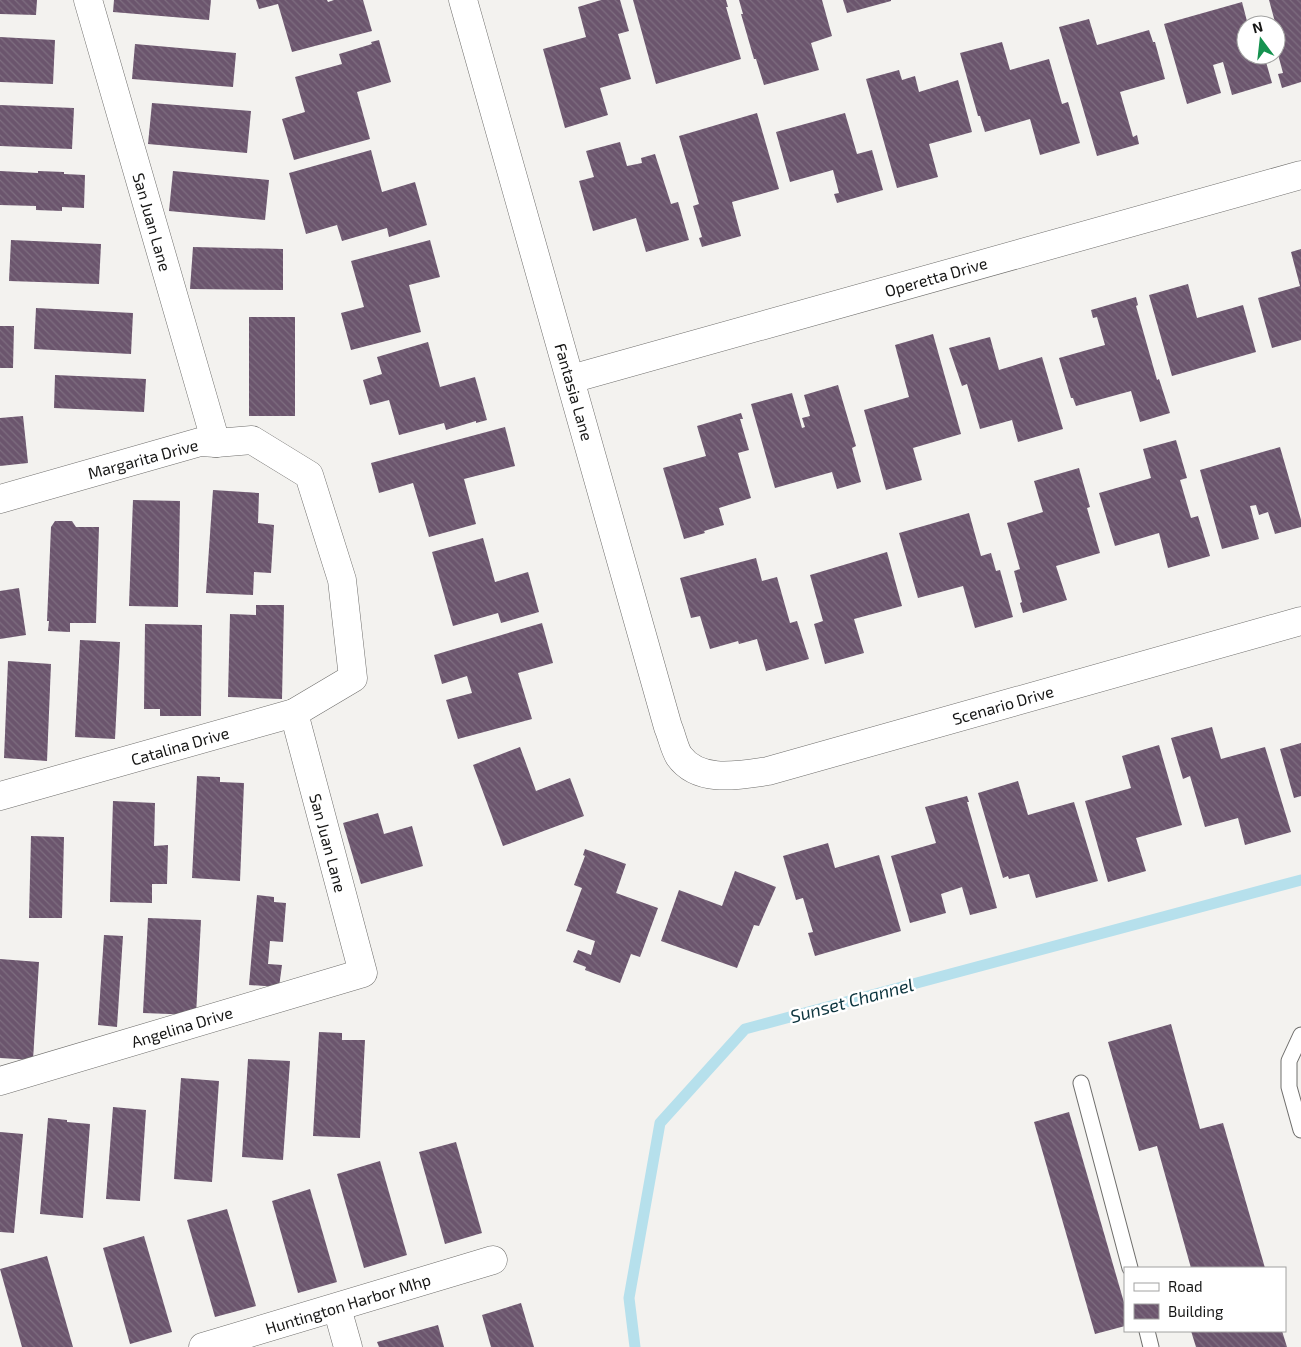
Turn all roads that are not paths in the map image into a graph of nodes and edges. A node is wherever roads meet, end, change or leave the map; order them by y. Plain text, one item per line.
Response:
1 (88, 0) edge
2 (464, 0) edge
3 (1301, 175) edge
4 (570, 380) junction
5 (216, 444) junction
6 (0, 500) edge
7 (1301, 621) edge
8 (353, 678) joint
9 (294, 713) junction
10 (703, 772) joint
11 (0, 796) edge
12 (363, 973) joint
13 (1301, 1035) edge
14 (0, 1081) edge
15 (1081, 1084) dead end
16 (1301, 1130) edge
17 (493, 1260) dead end
18 (1130, 1267) edge
19 (337, 1308) junction
20 (1147, 1332) edge
21 (203, 1347) edge
22 (348, 1347) edge
23 (1151, 1347) edge

1 - 5 street, San Juan Lane
2 - 4 street, Fantasia Lane
3 - 4 street, Operetta Drive
4 - 10 street, Fantasia Lane
5 - 6 street, Margarita Drive
5 - 8 street, Margarita Drive
7 - 10 street, Scenario Drive
8 - 9 street, Catalina Drive
9 - 11 street, Catalina Drive
9 - 12 street, San Juan Lane
12 - 14 street, Angelina Drive
13 - 16 lane
15 - 18 lane
17 - 19 street, Huntington Harbor Mhp
19 - 21 street, Huntington Harbor Mhp
19 - 22 street
20 - 23 lane

